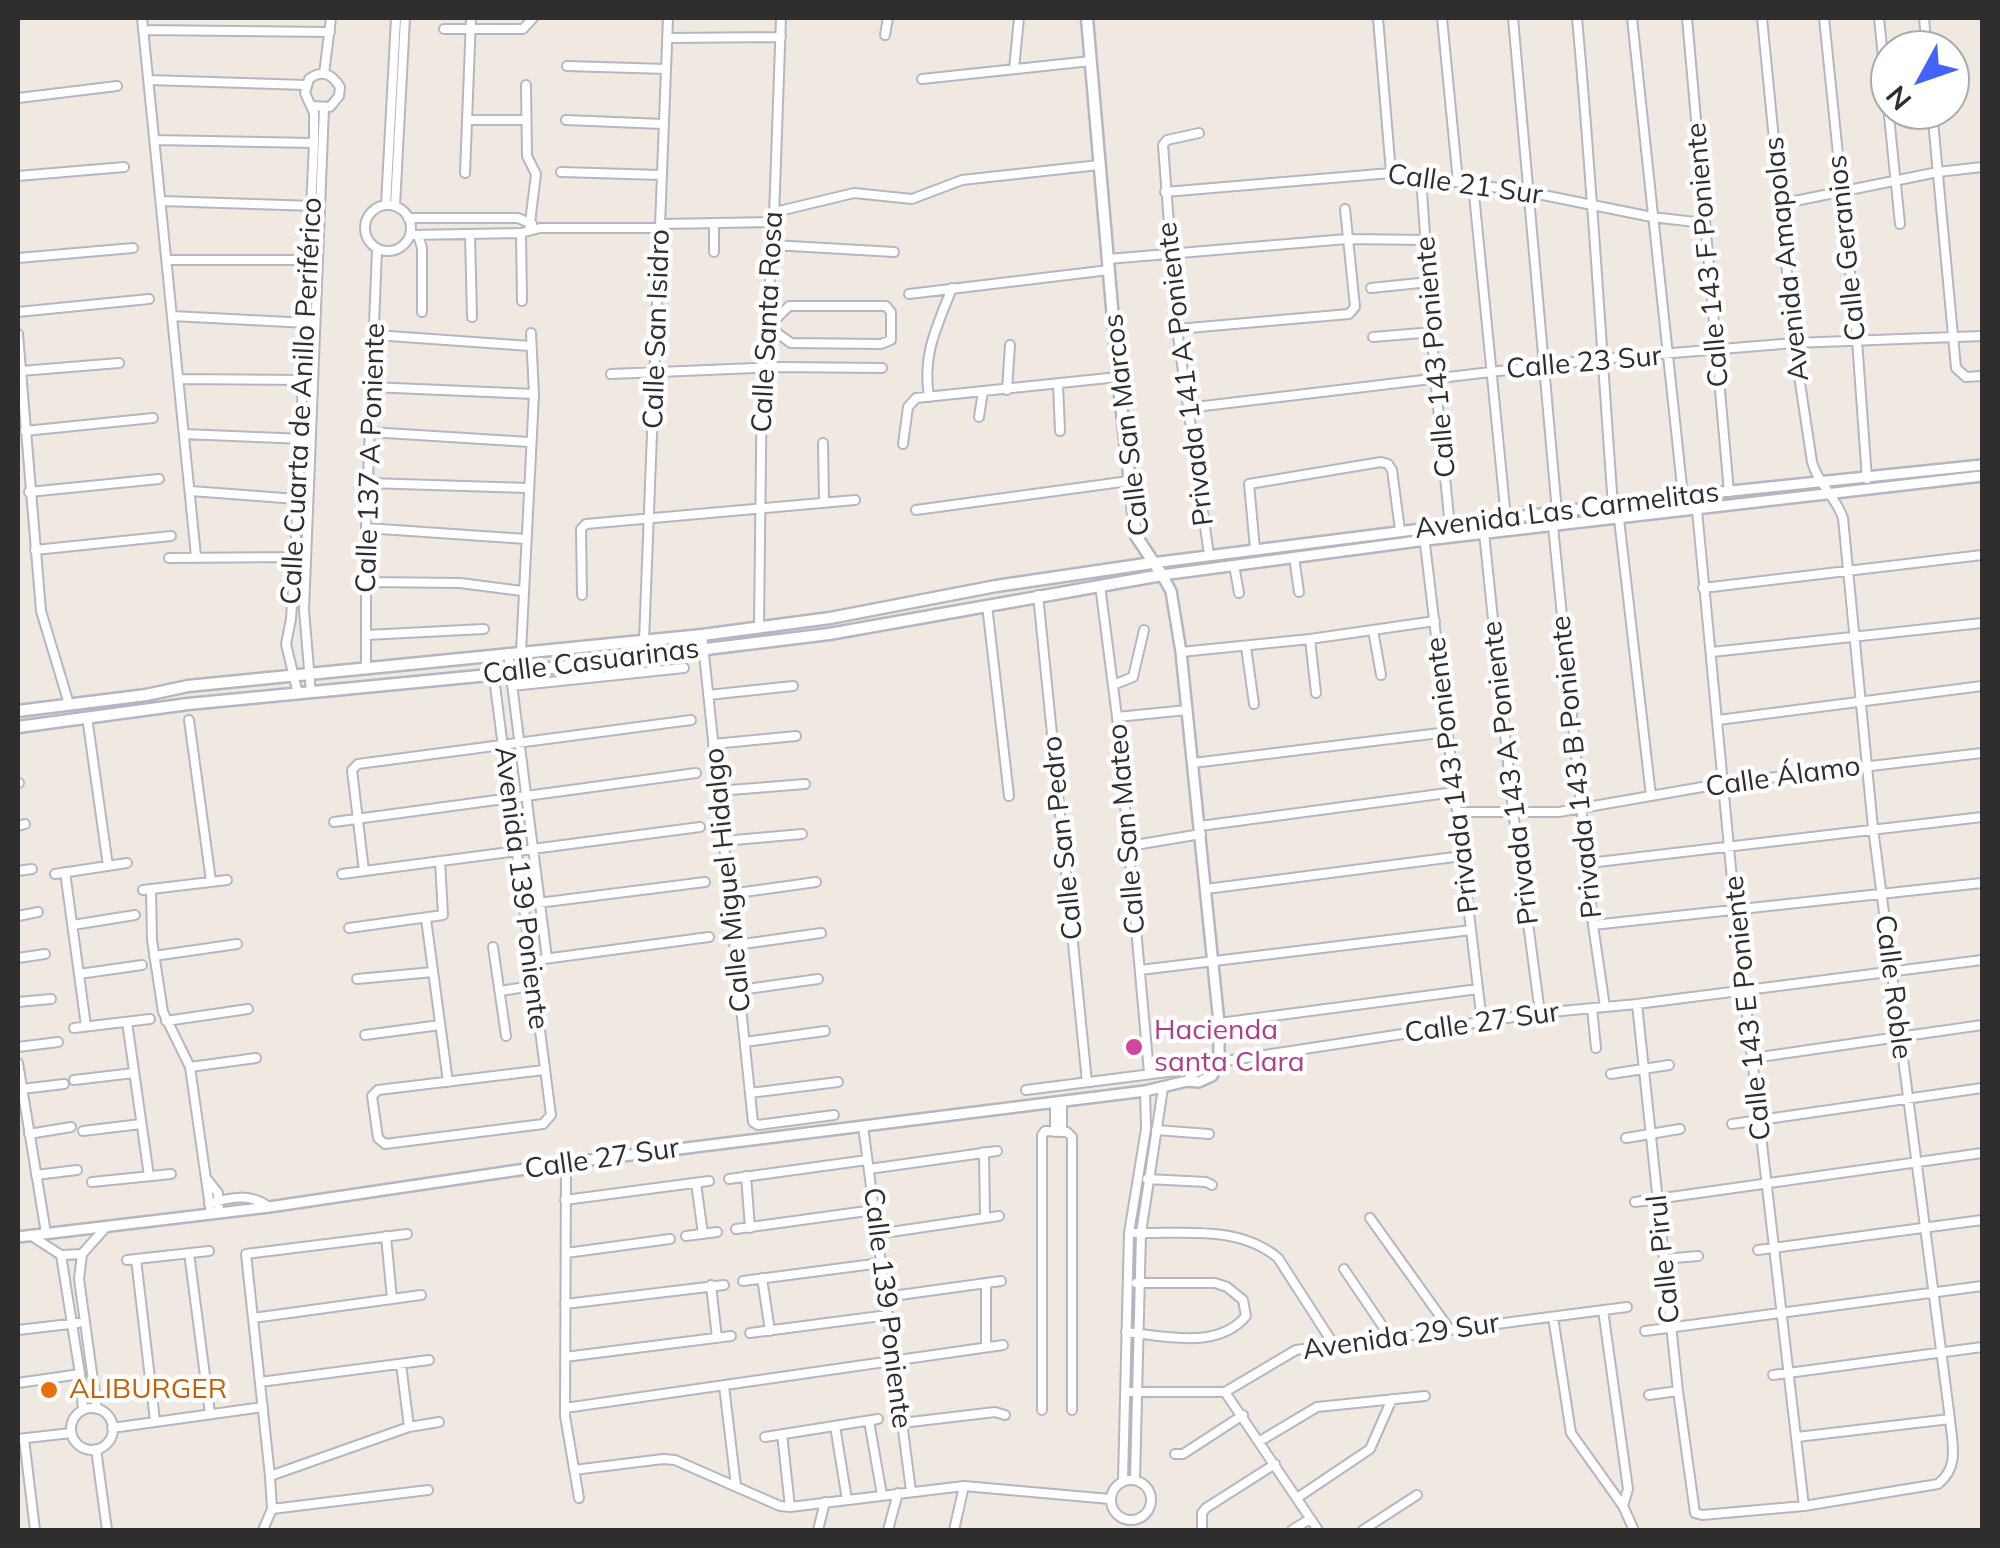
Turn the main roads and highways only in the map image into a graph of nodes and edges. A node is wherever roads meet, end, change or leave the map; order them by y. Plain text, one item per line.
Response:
1 (1087, 18) edge
2 (1152, 563) junction
3 (1162, 576) joint
4 (18, 712) edge
5 (18, 726) edge

1 - 2 main road, Calle San Marcos
2 - 3 main road, Calle San Marcos
2 - 4 main road, Calle Casuarinas
3 - 5 main road, Calle Casuarinas

